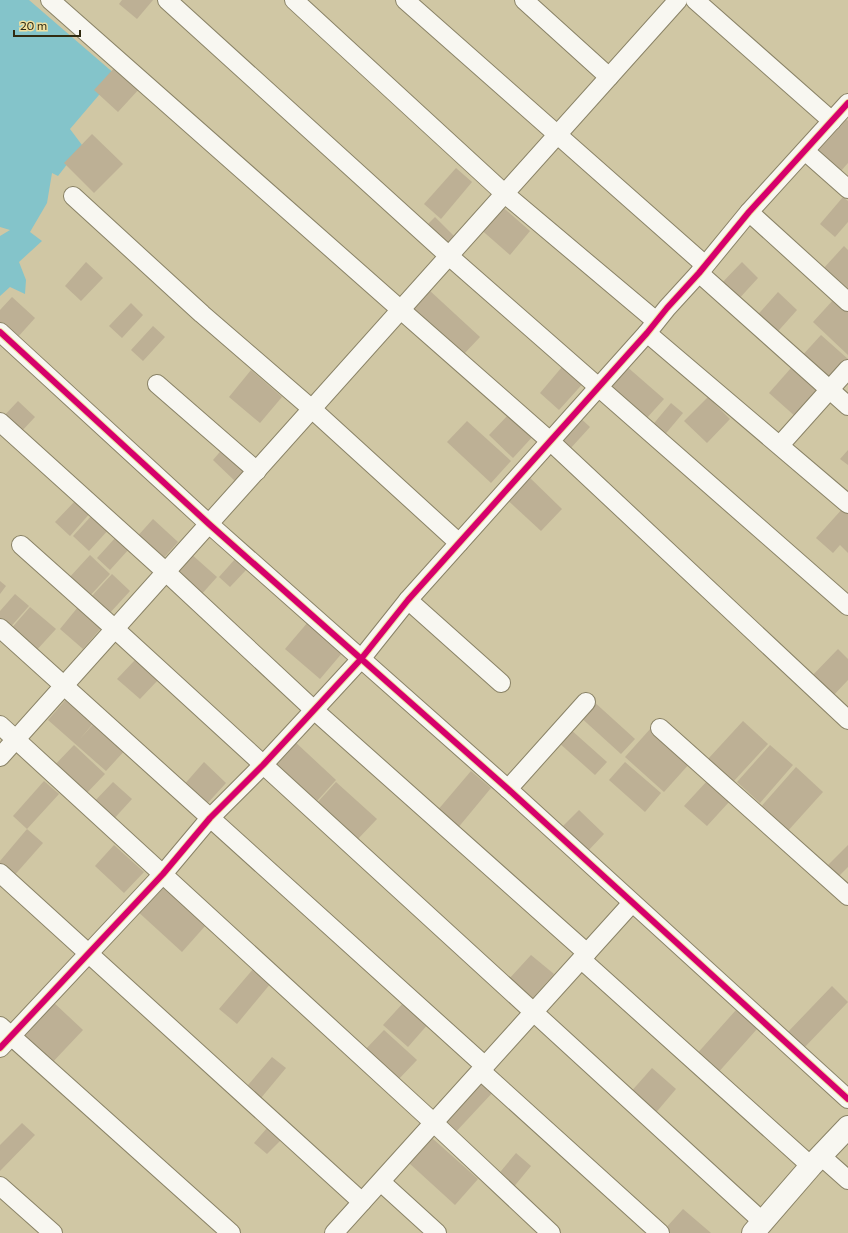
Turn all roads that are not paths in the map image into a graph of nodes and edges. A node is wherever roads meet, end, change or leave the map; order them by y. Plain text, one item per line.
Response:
1 (50, 0) edge
2 (167, 0) edge
3 (294, 0) edge
4 (405, 0) edge
5 (524, 0) edge
6 (678, 0) edge
7 (695, 0) edge
8 (609, 77) junction
9 (848, 103) edge
10 (832, 121) junction
11 (558, 135) junction
12 (805, 151) junction
13 (848, 189) edge
14 (505, 194) junction
15 (73, 196) dead end
16 (749, 212) junction
17 (449, 256) junction
18 (702, 269) junction
19 (848, 302) edge
20 (401, 310) junction
21 (652, 327) junction
22 (0, 332) edge
23 (848, 369) edge
24 (157, 384) dead end
25 (598, 388) junction
26 (830, 390) junction
27 (848, 406) edge
28 (312, 409) junction
29 (0, 422) edge
30 (550, 441) junction
31 (780, 445) junction
32 (257, 471) junction
33 (848, 504) edge
34 (209, 524) junction
35 (459, 543) junction
36 (21, 545) dead end
37 (166, 572) junction
38 (408, 600) junction
39 (848, 606) edge
40 (0, 628) edge
41 (115, 629) junction
42 (361, 658) junction
43 (501, 683) dead end
44 (65, 685) junction
45 (586, 702) dead end
46 (314, 710) junction
47 (848, 720) edge
48 (0, 725) edge
49 (660, 728) dead end
50 (16, 739) junction
51 (0, 757) edge
52 (263, 765) junction
53 (508, 789) junction
54 (210, 818) junction
55 (0, 873) edge
56 (163, 874) junction
57 (848, 896) edge
58 (632, 903) junction
59 (89, 953) junction
60 (584, 956) junction
61 (534, 1012) junction
62 (4, 1037) edge
63 (483, 1069) junction
64 (848, 1099) edge
65 (434, 1123) junction
66 (848, 1128) edge
67 (816, 1161) junction
68 (848, 1180) edge
69 (381, 1182) junction
70 (0, 1186) edge
71 (362, 1202) junction
72 (758, 1227) edge
73 (340, 1231) edge
74 (52, 1233) edge
75 (231, 1233) edge
76 (437, 1233) edge
77 (551, 1233) edge
78 (660, 1233) edge

1 - 20 street
2 - 17 street
3 - 14 street
4 - 11 street
5 - 8 street
6 - 8 street
7 - 10 street
8 - 11 street
9 - 10 street
10 - 12 street
11 - 14 street
11 - 18 street
12 - 13 street
12 - 16 street
14 - 17 street
14 - 21 street
15 - 28 street
16 - 18 street
16 - 19 street
17 - 20 street
17 - 25 street
18 - 21 street
18 - 26 street
20 - 28 street
20 - 30 street
21 - 25 street
21 - 31 street
22 - 34 street
23 - 26 street
24 - 32 street
25 - 30 street
25 - 39 street
26 - 27 street
26 - 31 street
28 - 32 street
28 - 35 street
29 - 37 street
30 - 35 street
30 - 47 street
31 - 33 street
32 - 34 street
34 - 37 street
34 - 42 street
35 - 38 street
36 - 41 street
37 - 41 street
37 - 46 street
38 - 42 street
38 - 43 street
40 - 44 street
41 - 44 street
41 - 52 street
42 - 46 street
42 - 53 street
44 - 50 street
44 - 54 street
45 - 53 street
46 - 52 street
46 - 60 street
48 - 50 street
49 - 57 street
50 - 51 street
50 - 56 street
52 - 54 street
52 - 61 street
53 - 58 street
54 - 56 street
54 - 63 street
55 - 59 street
56 - 59 street
56 - 65 street
58 - 60 street
58 - 64 street
59 - 62 street
59 - 71 street
60 - 61 street
60 - 67 street
61 - 63 street
61 - 72 street
62 - 75 street
63 - 65 street
63 - 78 street
65 - 69 street
65 - 77 street
66 - 67 street
67 - 68 street
67 - 72 street
69 - 71 street
69 - 76 street
70 - 74 street
71 - 73 street

